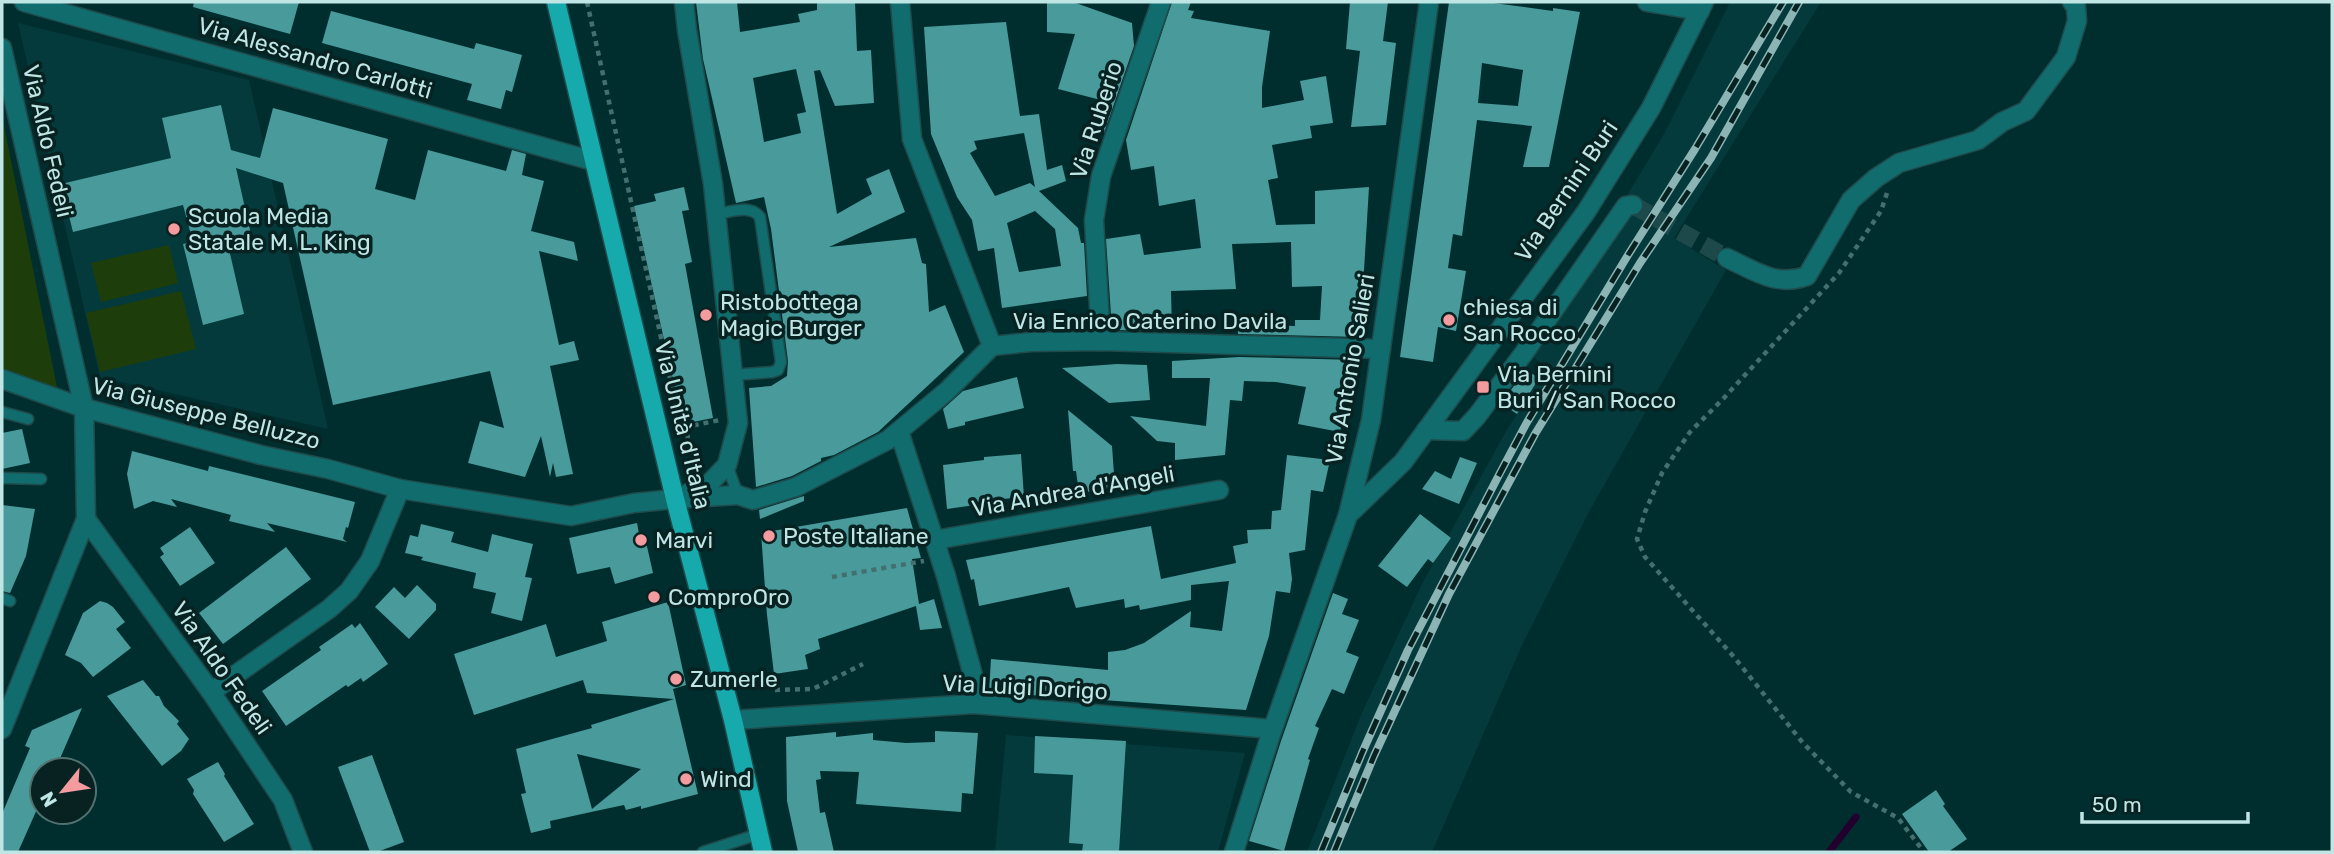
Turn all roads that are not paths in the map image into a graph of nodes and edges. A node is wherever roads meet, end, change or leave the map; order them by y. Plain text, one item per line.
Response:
1 (24, 2) edge
2 (684, 2) edge
3 (900, 2) edge
4 (1161, 2) edge
5 (1429, 2) edge
6 (1647, 2) edge
7 (2072, 2) edge
8 (558, 4) edge
9 (1702, 6) edge
10 (2, 48) edge
11 (593, 161) junction
12 (1633, 205) dead end
13 (716, 214) junction
14 (1727, 258) tunnel mouth
15 (1101, 341) junction
16 (992, 346) junction
17 (1381, 349) junction
18 (733, 375) junction
19 (2, 379) edge
20 (85, 408) junction
21 (2, 412) edge
22 (28, 419) dead end
23 (1426, 430) junction
24 (899, 431) junction
25 (727, 465) junction
26 (2, 478) edge
27 (41, 479) dead end
28 (400, 489) junction
29 (1219, 490) dead end
30 (738, 495) junction
31 (675, 499) junction
32 (1348, 515) junction
33 (86, 519) junction
34 (934, 540) junction
35 (211, 692) junction
36 (974, 704) junction
37 (733, 720) junction
38 (2, 729) edge
39 (1272, 729) junction
40 (759, 834) junction
41 (303, 852) edge
42 (704, 852) edge
43 (763, 852) edge
44 (1234, 852) edge

1 - 11 street, Via Alessandro Carlotti
2 - 13 street
3 - 16 street
4 - 15 street, Via Ruberio
5 - 17 street, Via Antonio Salieri
6 - 9 street
7 - 14 street
8 - 11 main road, Via Unità d'Italia
9 - 23 street, Via Bernini Buri
10 - 20 street, Via Aldo Fedeli
11 - 31 main road, Via Unità d'Italia
12 - 23 street
13 - 18 street
13 - 18 lane
15 - 16 street, Via Enrico Caterino Davila
15 - 17 street, Via Enrico Caterino Davila
16 - 24 street, Via Enrico Caterino Davila
17 - 32 street, Via Antonio Salieri
18 - 25 street
19 - 20 street, Via Giuseppe Belluzzo
20 - 28 street, Via Giuseppe Belluzzo
20 - 33 street, Via Aldo Fedeli
21 - 22 lane
23 - 32 street, Via Bernini Buri
24 - 30 street, Via Enrico Caterino Davila
24 - 34 street
25 - 30 lane
25 - 31 street
26 - 27 lane
28 - 31 street, Via Giuseppe Belluzzo
28 - 35 street
29 - 34 street, Via Andrea d'Angeli
30 - 31 street, Via Enrico Caterino Davila
31 - 37 main road, Via Unità d'Italia
32 - 39 street, Via Antonio Salieri
33 - 35 street, Via Aldo Fedeli
33 - 38 street
34 - 36 street
35 - 41 street, Via Aldo Fedeli
36 - 37 street, Via Luigi Dorigo
36 - 39 street, Via Luigi Dorigo
37 - 40 main road, Via Unità d'Italia
39 - 44 street, Via Antonio Salieri
40 - 42 lane
40 - 43 main road, Via Unità d'Italia

